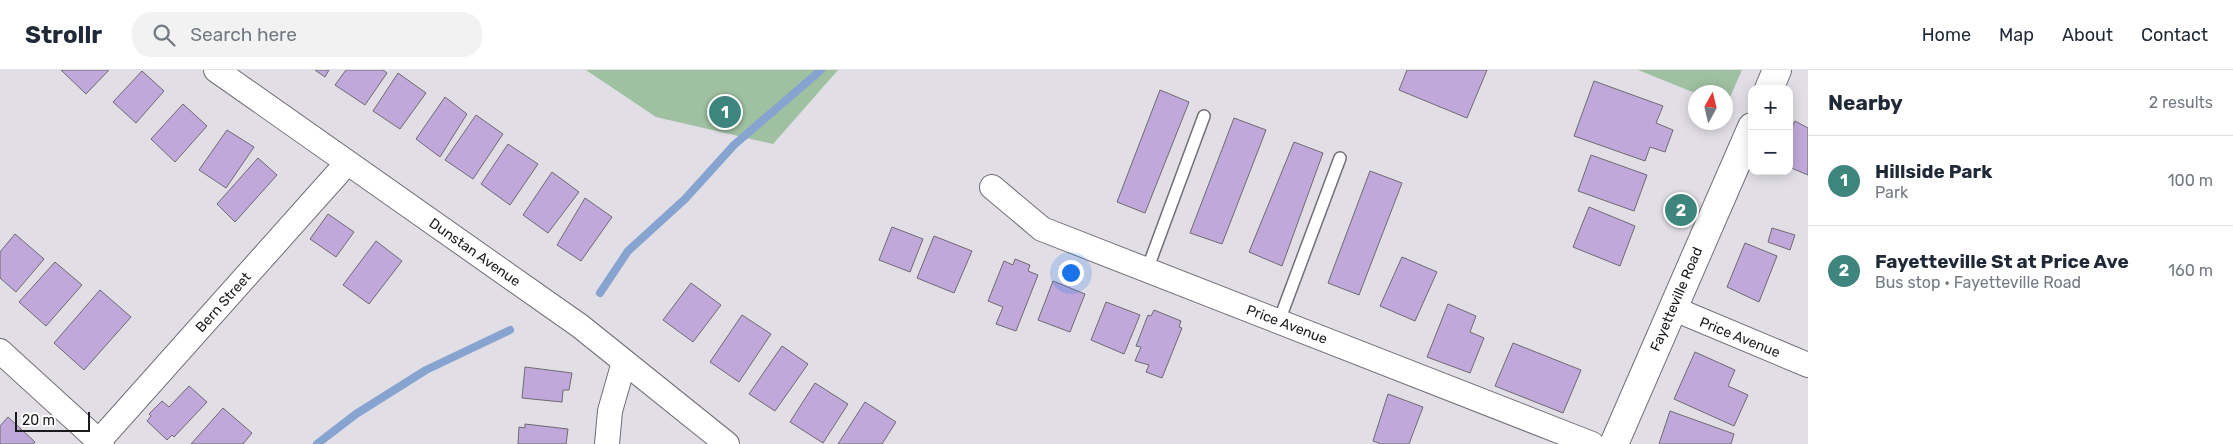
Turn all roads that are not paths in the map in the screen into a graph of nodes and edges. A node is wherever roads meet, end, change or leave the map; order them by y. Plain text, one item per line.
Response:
1 (216, 70) edge
2 (1777, 70) edge
3 (1771, 85) edge
4 (1204, 116) dead end
5 (1751, 130) edge
6 (1340, 158) dead end
7 (347, 163) junction
8 (992, 187) dead end
9 (1148, 270) junction
10 (1672, 308) junction
11 (1279, 321) junction
12 (0, 352) edge
13 (624, 362) junction
14 (1808, 365) edge
15 (101, 442) edge
16 (606, 444) edge
17 (727, 444) edge
18 (1592, 444) edge
19 (1614, 444) edge

1 - 7 street, Dunstan Avenue
2 - 3 main road
4 - 9 lane
5 - 10 main road, Fayetteville Road
6 - 11 lane
7 - 13 street, Dunstan Avenue
7 - 15 street, Bern Street
8 - 9 street, Price Avenue
9 - 11 street, Price Avenue
10 - 14 street, Price Avenue
10 - 19 main road, Fayetteville Road
11 - 18 street, Price Avenue
12 - 15 street
13 - 16 street
13 - 17 street, Dunstan Avenue

